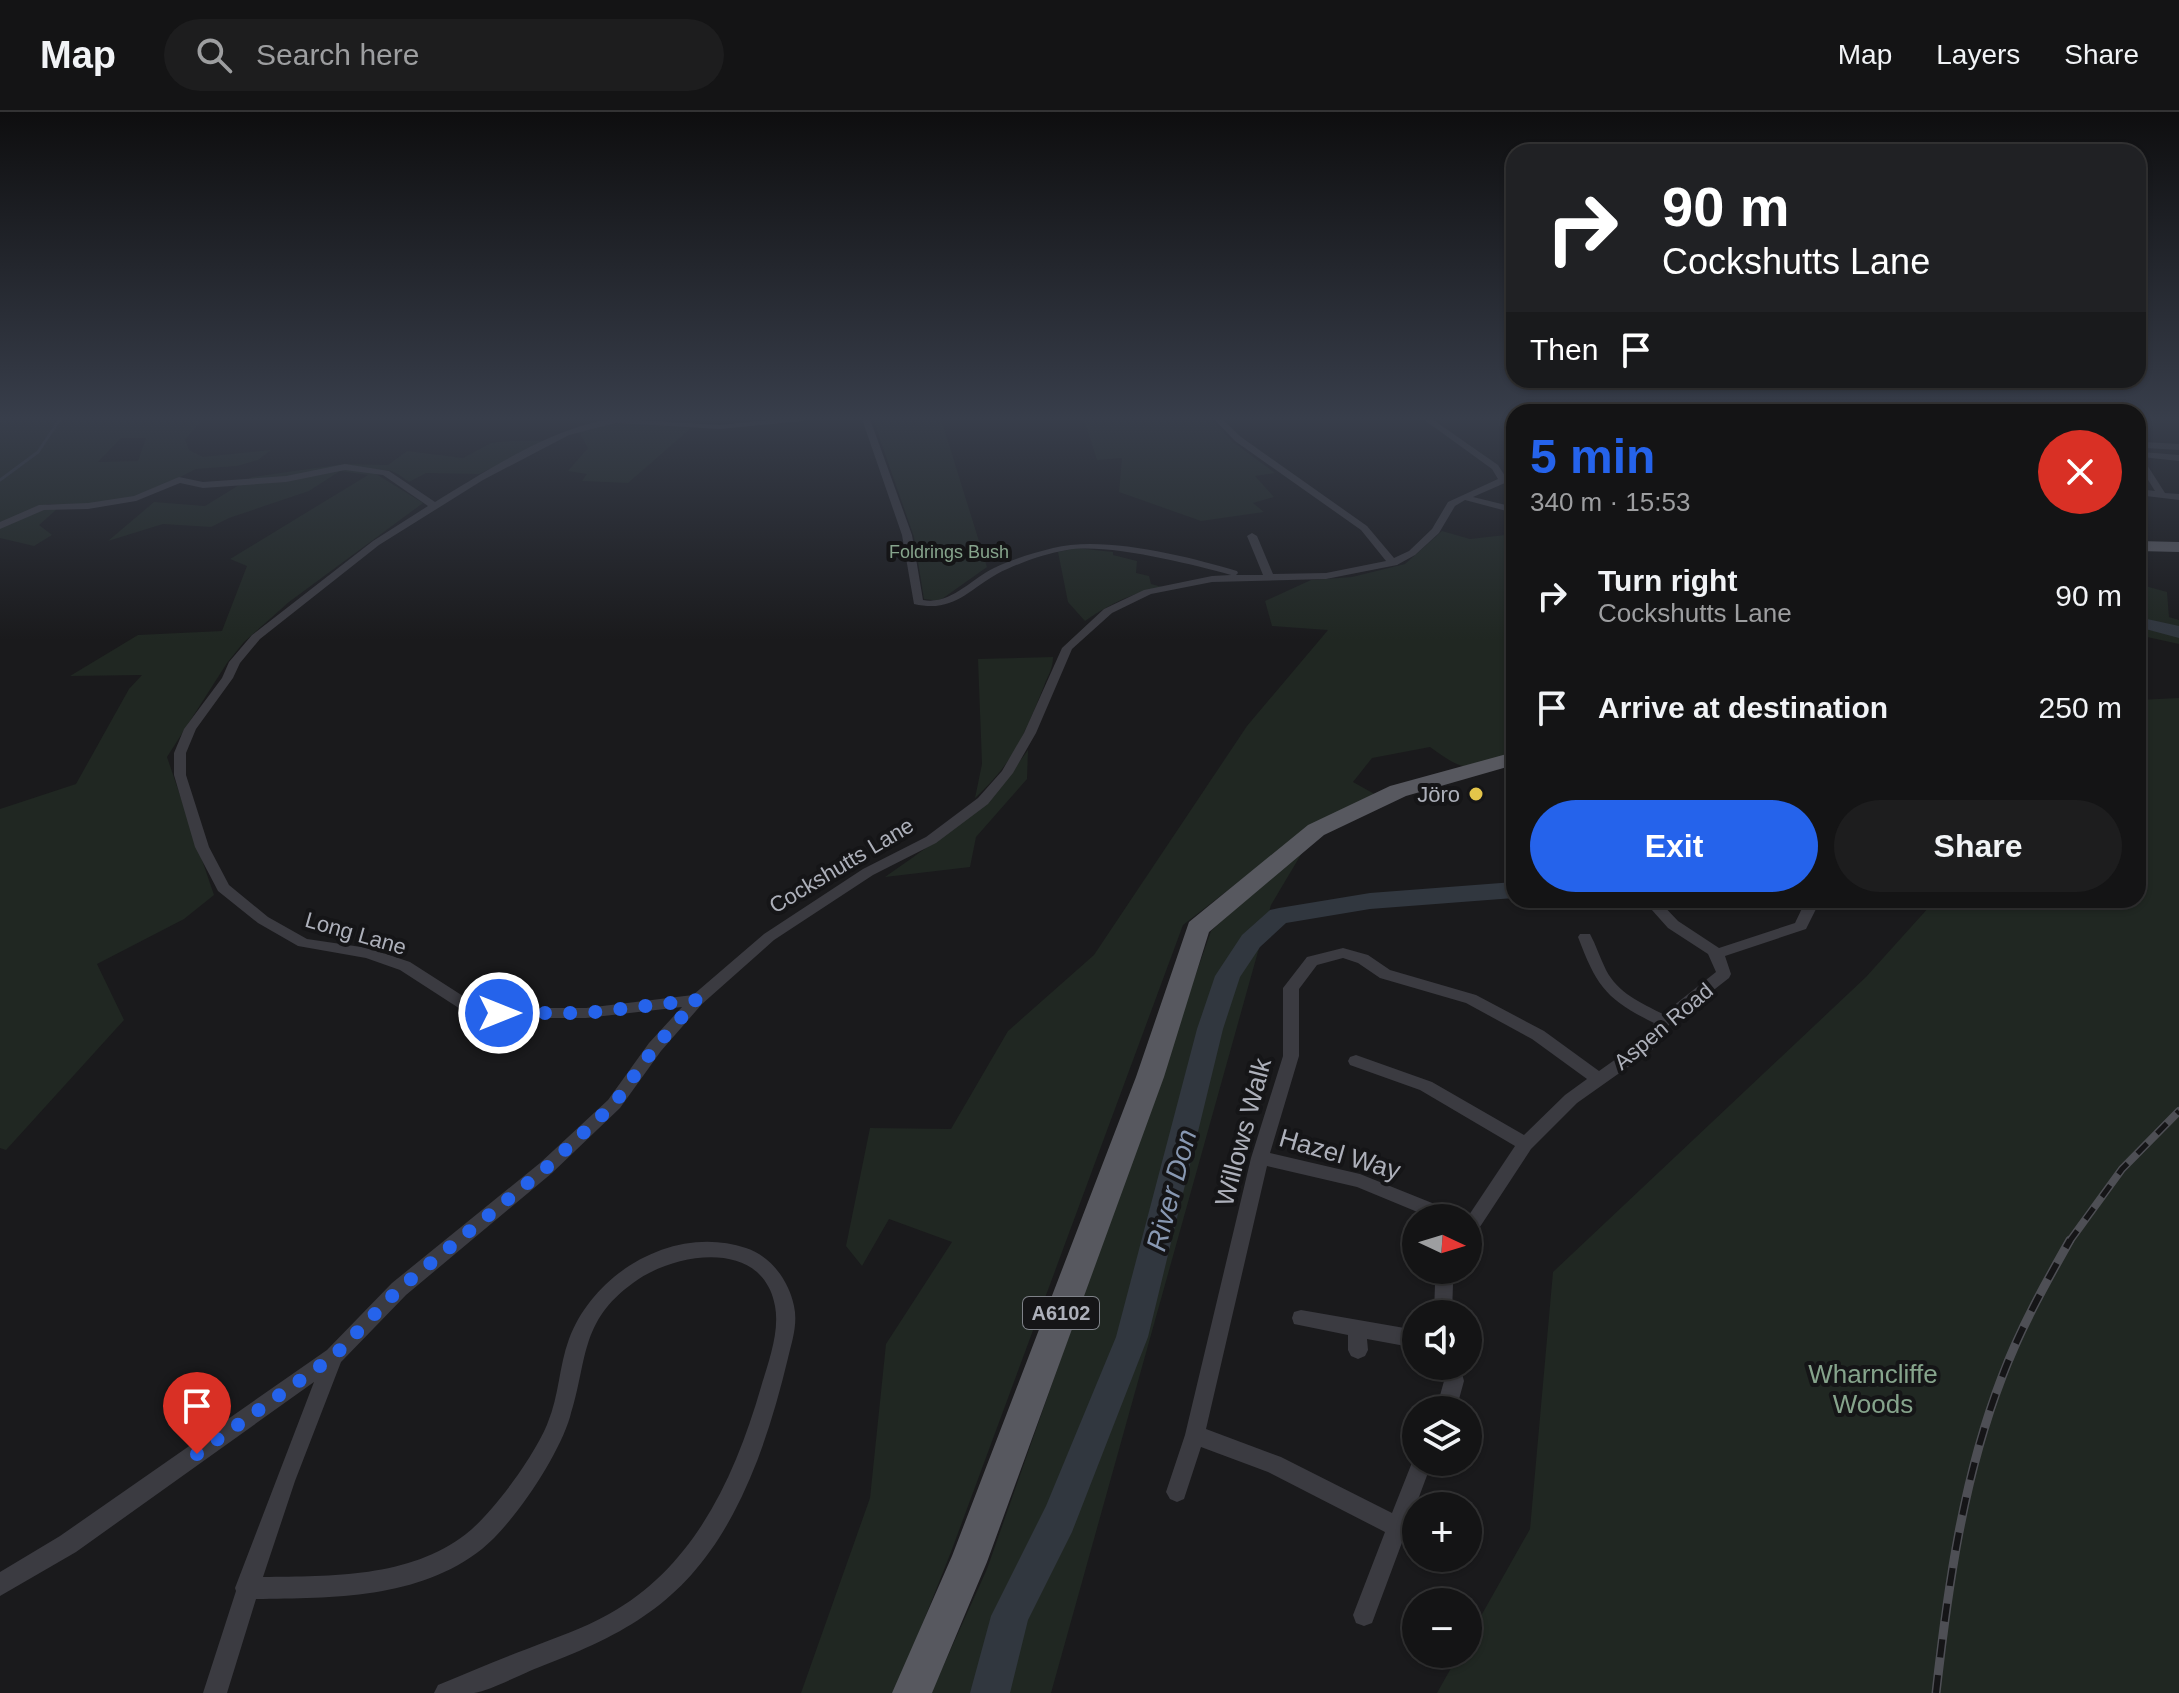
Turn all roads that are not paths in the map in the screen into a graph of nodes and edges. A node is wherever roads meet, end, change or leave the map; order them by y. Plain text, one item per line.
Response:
1 (150, 493) edge
2 (415, 493) edge
3 (457, 493) edge
4 (892, 493) edge
5 (1314, 493) edge
6 (1474, 493) edge
7 (2146, 493) edge
8 (2162, 495) joint
9 (1464, 497) junction
10 (2179, 497) edge
11 (434, 506) junction
12 (1506, 508) edge
13 (0, 526) edge
14 (1252, 536) dead end
15 (2146, 546) edge
16 (2179, 547) edge
17 (1393, 563) junction
18 (1243, 576) junction
19 (1269, 576) junction
20 (1506, 760) edge
21 (1658, 908) edge
22 (1809, 908) edge
23 (1585, 937) dead end
24 (1717, 954) junction
25 (697, 1000) junction
26 (1664, 1021) junction
27 (1356, 1061) dead end
28 (1599, 1079) junction
29 (1525, 1144) junction
30 (1260, 1158) junction
31 (1417, 1204) edge
32 (1482, 1208) edge
33 (1301, 1318) dead end
34 (1357, 1329) junction
35 (1402, 1337) edge
36 (1358, 1350) dead end
37 (334, 1356) junction
38 (1195, 1435) junction
39 (1416, 1476) edge
40 (1177, 1492) dead end
41 (1396, 1526) junction
42 (0, 1585) edge
43 (246, 1588) junction
44 (1364, 1615) dead end
45 (476, 1687) edge
46 (215, 1693) edge
47 (446, 1693) edge
48 (912, 1693) edge

1 - 13 street
2 - 11 street
3 - 11 street, Long Lane
4 - 18 street
5 - 17 street
6 - 9 street
7 - 8 street
8 - 10 street
9 - 12 street
9 - 17 street
11 - 25 street, Long Lane
14 - 19 street
15 - 16 main road
17 - 19 street, Cockshutts Lane
18 - 19 street, Cockshutts Lane
18 - 25 street, Cockshutts Lane
20 - 48 main road, A6102
21 - 24 street, Aspen Road
22 - 24 street
23 - 26 street
24 - 26 street, Aspen Road
25 - 37 street, Cockshutts Lane
26 - 28 street, Aspen Road
27 - 29 street
28 - 29 street, Aspen Road
28 - 30 street, Willows Walk
29 - 32 street, Aspen Road
30 - 31 street, Hazel Way
30 - 38 street, Willows Walk
33 - 34 street
34 - 35 street
34 - 36 street
37 - 42 street, Cockshutts Lane
37 - 43 street
38 - 40 street, Willows Walk
38 - 41 street
39 - 41 street
41 - 44 street
43 - 45 street
43 - 46 street
45 - 47 street

